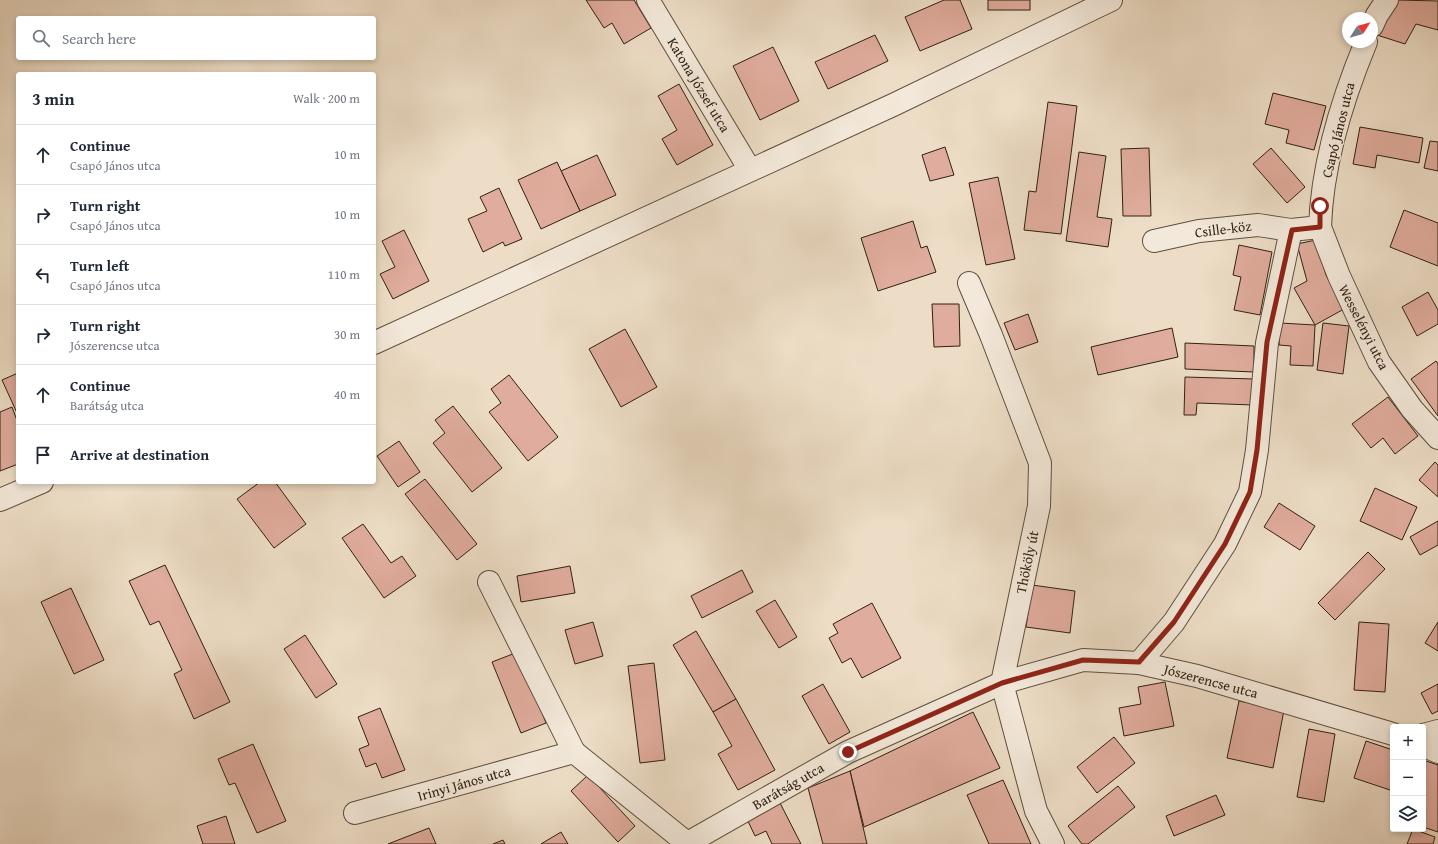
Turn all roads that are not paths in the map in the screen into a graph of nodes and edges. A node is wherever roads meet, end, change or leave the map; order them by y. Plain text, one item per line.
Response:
1 (648, 0) edge
2 (1111, 0) edge
3 (1387, 0) edge
4 (1378, 14) edge
5 (1363, 48) edge
6 (750, 170) junction
7 (1320, 227) junction
8 (1292, 230) junction
9 (1154, 241) dead end
10 (969, 283) dead end
11 (376, 342) edge
12 (1438, 438) edge
13 (37, 484) edge
14 (0, 500) edge
15 (489, 582) dead end
16 (1139, 662) junction
17 (1002, 683) junction
18 (1438, 731) edge
19 (1390, 733) edge
20 (1426, 734) edge
21 (1426, 746) edge
22 (574, 752) junction
23 (1438, 752) edge
24 (355, 813) dead end
25 (686, 844) edge
26 (1053, 844) edge

1 - 6 street, Katona József utca
2 - 6 street
3 - 4 street
5 - 7 street, Csapó János utca
6 - 11 street
7 - 8 street
7 - 12 street, Wesselényi utca
8 - 9 street, Csille-köz
8 - 16 street
10 - 17 street, Thököly út
13 - 14 street
15 - 22 street
16 - 17 street, Jószerencse utca
16 - 19 street, Jószerencse utca
17 - 25 street, Barátság utca
17 - 26 street, Thököly út
18 - 20 street
21 - 23 street
22 - 24 street, Irinyi János utca
22 - 25 street

